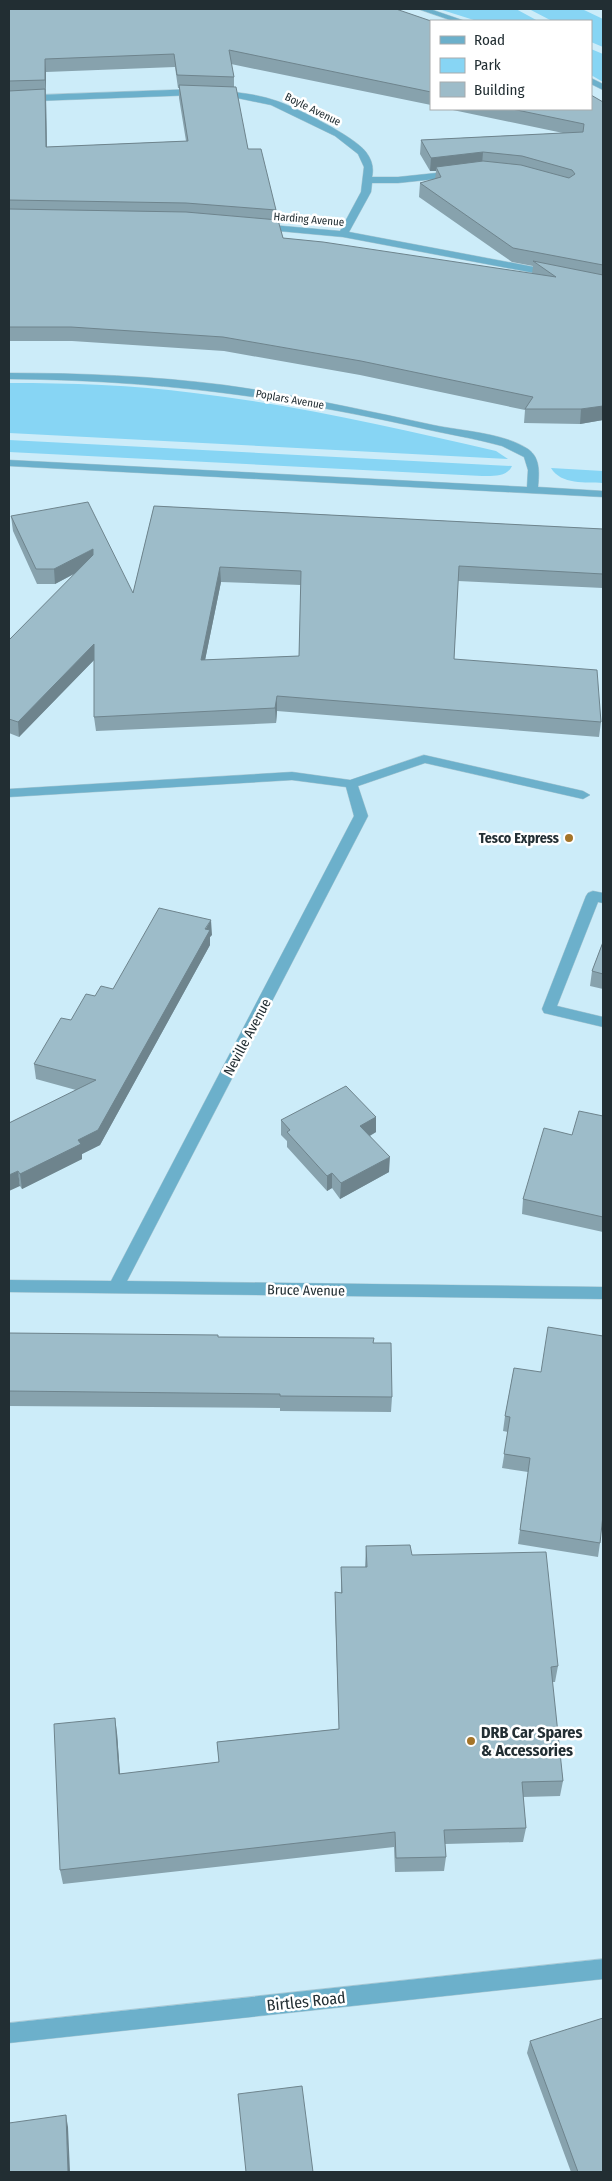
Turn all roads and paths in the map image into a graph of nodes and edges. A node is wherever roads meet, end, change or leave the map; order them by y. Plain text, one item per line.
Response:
1 (422, 9) edge
2 (458, 20) edge
3 (9, 99) edge
4 (464, 173) edge
5 (369, 180) junction
6 (246, 226) edge
7 (343, 234) junction
8 (560, 275) edge
9 (9, 376) edge
10 (9, 463) edge
11 (532, 491) junction
12 (603, 494) edge
13 (351, 784) junction
14 (9, 793) edge
15 (583, 796) dead end
16 (603, 898) edge
17 (603, 1022) edge
18 (9, 1286) edge
19 (116, 1287) junction
20 (603, 1293) edge
21 (603, 1969) edge
22 (9, 2033) edge

1 - 2 street
3 - 5 street, Boyle Avenue
4 - 5 street
5 - 7 street
6 - 7 street, Harding Avenue
7 - 8 street, Harding Avenue
9 - 11 street, Poplars Avenue
10 - 11 street
11 - 12 street
13 - 14 street
13 - 15 street
13 - 19 street, Neville Avenue
16 - 17 street
18 - 19 street, Bruce Avenue
19 - 20 street, Bruce Avenue
21 - 22 street, Birtles Road

